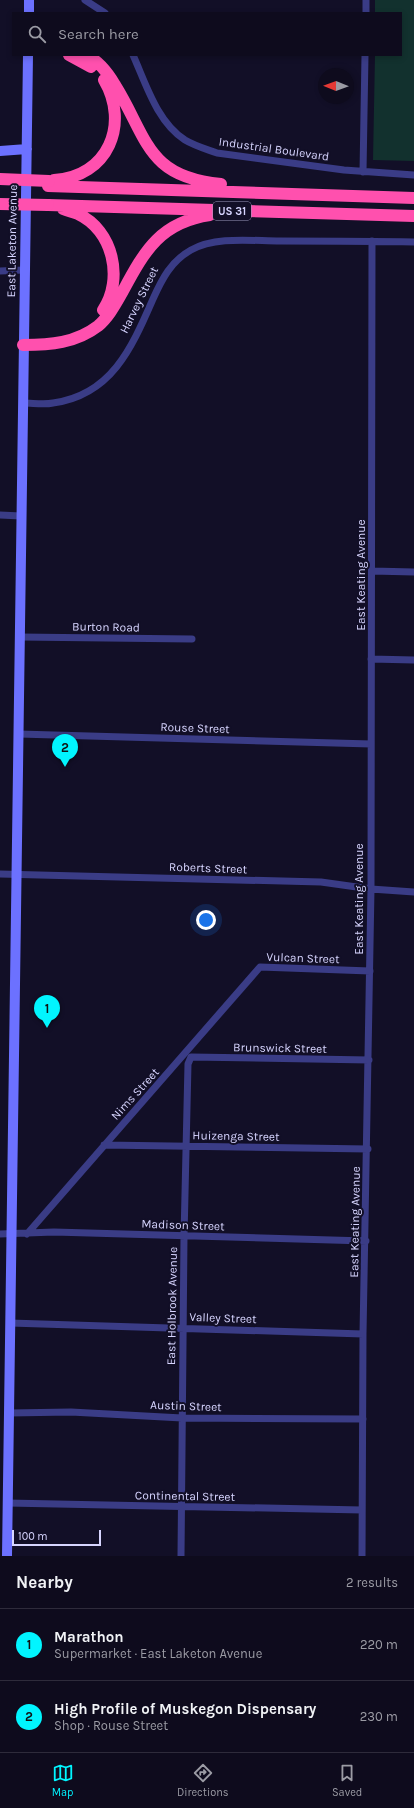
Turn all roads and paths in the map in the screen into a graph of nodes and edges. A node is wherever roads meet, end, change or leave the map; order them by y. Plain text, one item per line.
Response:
1 (29, 0) edge
2 (85, 0) edge
3 (366, 0) edge
4 (29, 12) edge
5 (103, 12) edge
6 (366, 12) edge
7 (28, 56) edge
8 (72, 56) edge
9 (87, 56) edge
10 (133, 56) edge
11 (365, 56) edge
12 (27, 149) junction
13 (0, 151) edge
14 (363, 172) junction
15 (414, 175) edge
16 (0, 179) edge
17 (48, 183) junction
18 (0, 184) edge
19 (295, 193) junction
20 (414, 198) edge
21 (0, 204) edge
22 (49, 205) junction
23 (256, 212) junction
24 (414, 216) edge
25 (372, 241) junction
26 (414, 242) edge
27 (24, 270) junction
28 (0, 271) edge
29 (23, 345) junction
30 (23, 404) junction
31 (0, 516) edge
32 (21, 516) junction
33 (372, 570) junction
34 (414, 572) edge
35 (20, 637) junction
36 (192, 640) dead end
37 (371, 659) junction
38 (414, 660) edge
39 (19, 734) junction
40 (371, 744) junction
41 (0, 874) edge
42 (16, 875) junction
43 (371, 889) junction
44 (414, 892) edge
45 (260, 967) joint
46 (370, 971) junction
47 (191, 1057) joint
48 (369, 1060) junction
49 (104, 1145) junction
50 (187, 1146) junction
51 (368, 1149) junction
52 (0, 1234) edge
53 (10, 1234) junction
54 (26, 1234) junction
55 (184, 1237) junction
56 (366, 1241) junction
57 (10, 1323) junction
58 (183, 1327) junction
59 (363, 1334) junction
60 (8, 1413) junction
61 (182, 1418) junction
62 (363, 1419) junction
63 (7, 1503) junction
64 (181, 1508) junction
65 (362, 1510) junction
66 (7, 1556) edge
67 (181, 1556) edge
68 (362, 1556) edge

1 - 4 main road
2 - 5 street
3 - 6 street
7 - 12 main road, East Laketon Avenue
8 - 17 highway
9 - 19 highway
10 - 14 street, Industrial Boulevard
11 - 14 street
12 - 13 main road
12 - 27 main road, East Laketon Avenue
14 - 15 street, Industrial Boulevard
16 - 17 highway, bridge
17 - 18 highway, US 31
17 - 19 highway, US 31
19 - 20 highway, US 31
21 - 22 highway, US 31, bridge
22 - 23 highway, US 31
22 - 29 highway
23 - 24 highway, US 31
23 - 29 highway
25 - 26 street, Harvey Street
25 - 30 street, Harvey Street
25 - 33 street, East Keating Avenue
27 - 28 street
27 - 29 main road, East Laketon Avenue
29 - 30 main road, East Laketon Avenue
30 - 32 main road, East Laketon Avenue
31 - 32 street
32 - 35 main road, East Laketon Avenue
33 - 34 street
33 - 37 street, East Keating Avenue
35 - 36 street, Burton Road
35 - 39 main road, East Laketon Avenue
37 - 38 street
37 - 40 street, East Keating Avenue
39 - 40 street, Rouse Street
39 - 42 main road, East Laketon Avenue
40 - 43 street, East Keating Avenue
41 - 42 street, Roberts Street
42 - 43 street, Roberts Street
42 - 53 main road, East Laketon Avenue
43 - 44 street, Roberts Street
43 - 46 street, East Keating Avenue
45 - 46 street, Vulcan Street
45 - 49 street, Nims Street
46 - 48 street, East Keating Avenue
47 - 48 street, Brunswick Street
47 - 50 street, East Holbrook Avenue
48 - 51 street, East Keating Avenue
49 - 50 street, Huizenga Street
49 - 54 street, Nims Street
50 - 51 street, Huizenga Street
50 - 55 street, East Holbrook Avenue
51 - 56 street, East Keating Avenue
52 - 53 street, Madison Street
53 - 54 street, Madison Street
53 - 57 main road, East Laketon Avenue
54 - 55 street, Madison Street
55 - 56 street, Madison Street
55 - 58 street, East Holbrook Avenue
56 - 59 street, East Keating Avenue
57 - 58 street, Valley Street
57 - 60 main road, East Laketon Avenue
58 - 59 street, Valley Street
58 - 61 street, East Holbrook Avenue
59 - 62 street, East Keating Avenue
60 - 61 street, Austin Street
60 - 63 main road, East Laketon Avenue
61 - 62 street, Austin Street
61 - 64 street, East Holbrook Avenue
62 - 65 street, East Keating Avenue
63 - 64 street, Continental Street
63 - 66 main road, East Laketon Avenue
64 - 65 street, Continental Street
64 - 67 street, East Holbrook Avenue
65 - 68 street, East Keating Avenue

